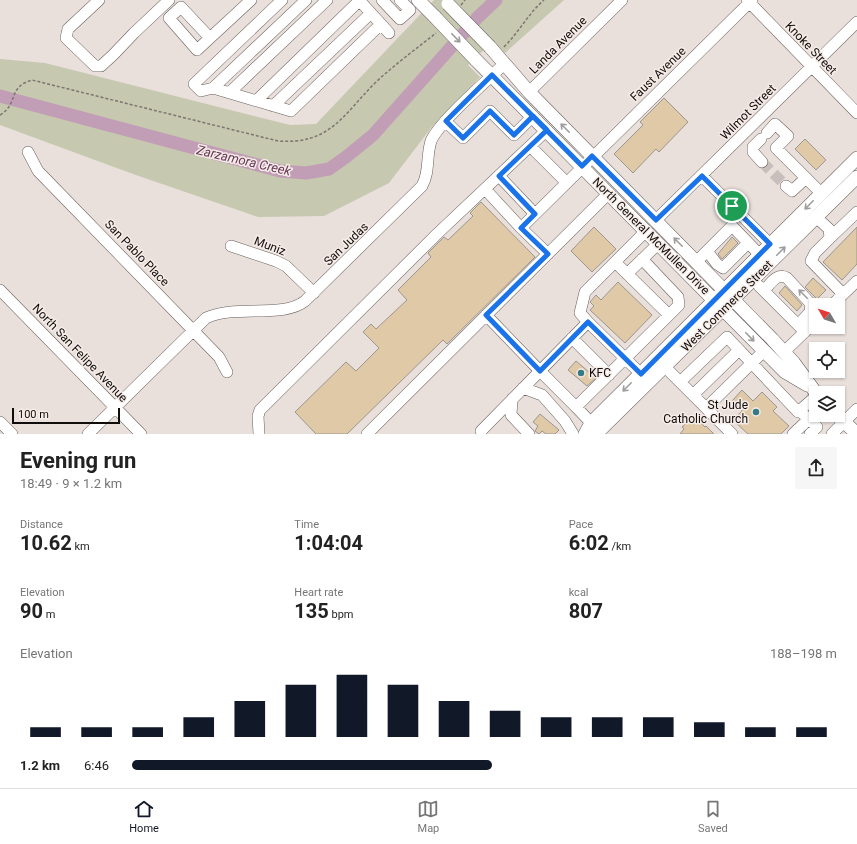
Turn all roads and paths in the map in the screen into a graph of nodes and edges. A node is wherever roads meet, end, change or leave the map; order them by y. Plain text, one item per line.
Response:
1 (99, 0) edge
2 (169, 0) edge
3 (251, 0) edge
4 (282, 0) edge
5 (306, 0) edge
6 (327, 0) edge
7 (359, 0) edge
8 (382, 0) edge
9 (400, 0) edge
10 (418, 0) edge
11 (544, 0) edge
12 (622, 0) edge
13 (750, 1) edge
14 (446, 2) edge
15 (371, 14) junction
16 (857, 22) edge
17 (381, 24) junction
18 (389, 33) dead end
19 (210, 38) dead end
20 (504, 50) dead end
21 (504, 64) junction
22 (812, 67) junction
23 (492, 75) junction
24 (213, 88) junction
25 (15, 92) dead end
26 (529, 92) junction
27 (230, 93) junction
28 (256, 101) junction
29 (273, 106) junction
30 (857, 113) edge
31 (0, 115) edge
32 (533, 116) junction
33 (446, 121) junction
34 (547, 130) junction
35 (530, 146) junction
36 (28, 152) dead end
37 (592, 156) junction
38 (857, 158) edge
39 (762, 162) tunnel mouth
40 (582, 166) junction
41 (499, 176) junction
42 (702, 176) junction
43 (857, 177) edge
44 (806, 178) junction
45 (566, 182) junction
46 (786, 186) dead end
47 (485, 189) junction
48 (609, 193) junction
49 (821, 193) junction
50 (857, 212) edge
51 (535, 214) junction
52 (816, 217) junction
53 (656, 220) junction
54 (521, 228) junction
55 (646, 231) junction
56 (830, 238) junction
57 (748, 243) junction
58 (658, 244) junction
59 (770, 244) junction
60 (230, 246) dead end
61 (707, 251) junction
62 (548, 254) junction
63 (760, 255) junction
64 (642, 259) junction
65 (697, 261) junction
66 (615, 262) junction
67 (627, 274) junction
68 (753, 280) junction
69 (857, 281) edge
70 (0, 290) edge
71 (764, 291) junction
72 (314, 293) junction
73 (730, 294) junction
74 (843, 294) junction
75 (839, 298) edge
76 (719, 305) junction
77 (486, 315) junction
78 (669, 315) junction
79 (588, 322) junction
80 (809, 324) edge
81 (801, 328) junction
82 (193, 329) junction
83 (572, 338) junction
84 (739, 350) junction
85 (764, 351) junction
86 (784, 352) junction
87 (625, 358) junction
88 (752, 363) junction
89 (665, 367) junction
90 (540, 371) junction
91 (227, 372) dead end
92 (641, 374) junction
93 (609, 375) junction
94 (680, 382) junction
95 (809, 386) edge
96 (523, 388) junction
97 (809, 389) edge
98 (693, 395) junction
99 (512, 399) junction
100 (809, 399) edge
101 (115, 407) junction
102 (576, 407) junction
103 (706, 408) junction
104 (857, 409) edge
105 (800, 410) junction
106 (845, 416) edge
107 (809, 419) joint
108 (0, 422) edge
109 (812, 422) edge
110 (839, 422) edge
111 (845, 422) edge
112 (570, 431) edge
113 (595, 431) edge
114 (481, 433) edge
115 (12, 434) edge
116 (88, 434) edge
117 (141, 434) edge
118 (259, 434) edge
119 (367, 434) edge
120 (529, 434) edge
121 (732, 434) edge
122 (793, 434) edge
123 (810, 434) edge
124 (832, 434) edge
125 (857, 434) edge

1 - 2 street
3 - 19 street
4 - 24 street
5 - 24 street
6 - 27 street
7 - 15 street
7 - 28 street
8 - 9 street
10 -> 23 main road, North General McMullen Drive, bridge
11 - 20 path
12 - 26 street, Landa Avenue
13 - 22 street, Knoke Street
13 - 37 street, Faust Avenue
14 - 21 main road, North General McMullen Drive, bridge
15 - 17 street
15 - 29 street
16 - 22 street, Wilmot Street
17 - 18 street
17 - 29 street
21 - 23 street, San Judas
21 - 26 main road, North General McMullen Drive
22 - 30 street, Knoke Street
22 - 42 street, Wilmot Street
23 - 32 main road, North General McMullen Drive
23 - 33 street, San Judas
24 - 27 street
25 - 31 path
37 -> 26 main road, North General McMullen Drive
27 - 28 street
28 - 29 street
32 - 33 street
32 - 34 main road, North General McMullen Drive
33 - 72 street, San Judas
34 - 35 street
34 - 40 main road, North General McMullen Drive
35 - 41 street
35 - 45 street
36 - 82 street, San Pablo Place
37 - 40 street, Faust Avenue
37 - 53 main road, North General McMullen Drive
38 - 49 main road, West Commerce Street
39 - 44 street
40 - 45 street, Faust Avenue
40 - 48 main road, North General McMullen Drive
41 - 47 street
41 - 51 street
42 - 53 street, Wilmot Street
42 - 59 street
43 - 52 main road, West Commerce Street
44 - 46 street
44 - 49 street
45 - 51 street, Faust Avenue
47 - 54 street
47 - 118 street
48 - 55 main road, North General McMullen Drive
48 - 62 street
49 -> 59 main road, West Commerce Street
50 - 56 street
51 - 54 street, Faust Avenue
52 - 56 street
68 -> 52 main road, West Commerce Street
65 -> 53 main road, North General McMullen Drive
54 - 62 street
55 - 58 main road, North General McMullen Drive
55 - 66 street
56 - 74 street
57 - 61 street
57 - 61 street
57 - 63 street
58 - 64 street
58 - 76 main road, North General McMullen Drive
59 - 63 main road, West Commerce Street
60 - 72 street, Muniz
61 - 65 street
62 - 77 street
63 - 73 main road, West Commerce Street
64 - 67 street
64 - 78 street
65 - 73 main road, North General McMullen Drive
66 - 67 street
66 - 79 street
67 - 78 street
68 - 71 street
68 - 73 main road, West Commerce Street
69 - 74 street
70 - 101 street, North San Felipe Avenue
71 - 81 street
81 -> 71 street
72 - 82 street, San Judas
73 - 76 main road, West Commerce Street
73 - 86 main road, North General McMullen Drive
74 - 75 street
76 -> 85 main road, North General McMullen Drive
76 - 89 main road, West Commerce Street
76 - 92 main road, West Commerce Street
77 - 90 street
77 - 119 street
78 - 87 street
79 - 83 street
79 - 87 street
80 - 81 street
81 - 86 street
82 - 91 street, San Pablo Place
82 - 101 street, San Judas
83 - 90 street
83 - 93 street
84 - 88 street
84 - 94 street
84 - 98 street
85 - 88 street
85 - 97 main road, North General McMullen Drive
86 - 95 main road, North General McMullen Drive
87 - 92 street
87 - 93 street
88 - 103 street
88 - 105 street
89 - 94 street
89 - 113 main road, West Commerce Street
90 - 96 street
90 - 102 street
92 -> 113 main road, West Commerce Street
93 - 102 street
94 - 98 street
96 - 99 street
96 - 112 street
98 - 103 street
99 - 114 street
99 - 120 street
100 - 105 street
101 - 116 street, San Judas
101 - 117 street, North San Felipe Avenue
102 - 113 street
103 - 121 street
104 - 106 street
105 - 107 street
107 - 122 street
108 - 115 street
109 - 123 street
110 - 124 street
111 - 125 main road

